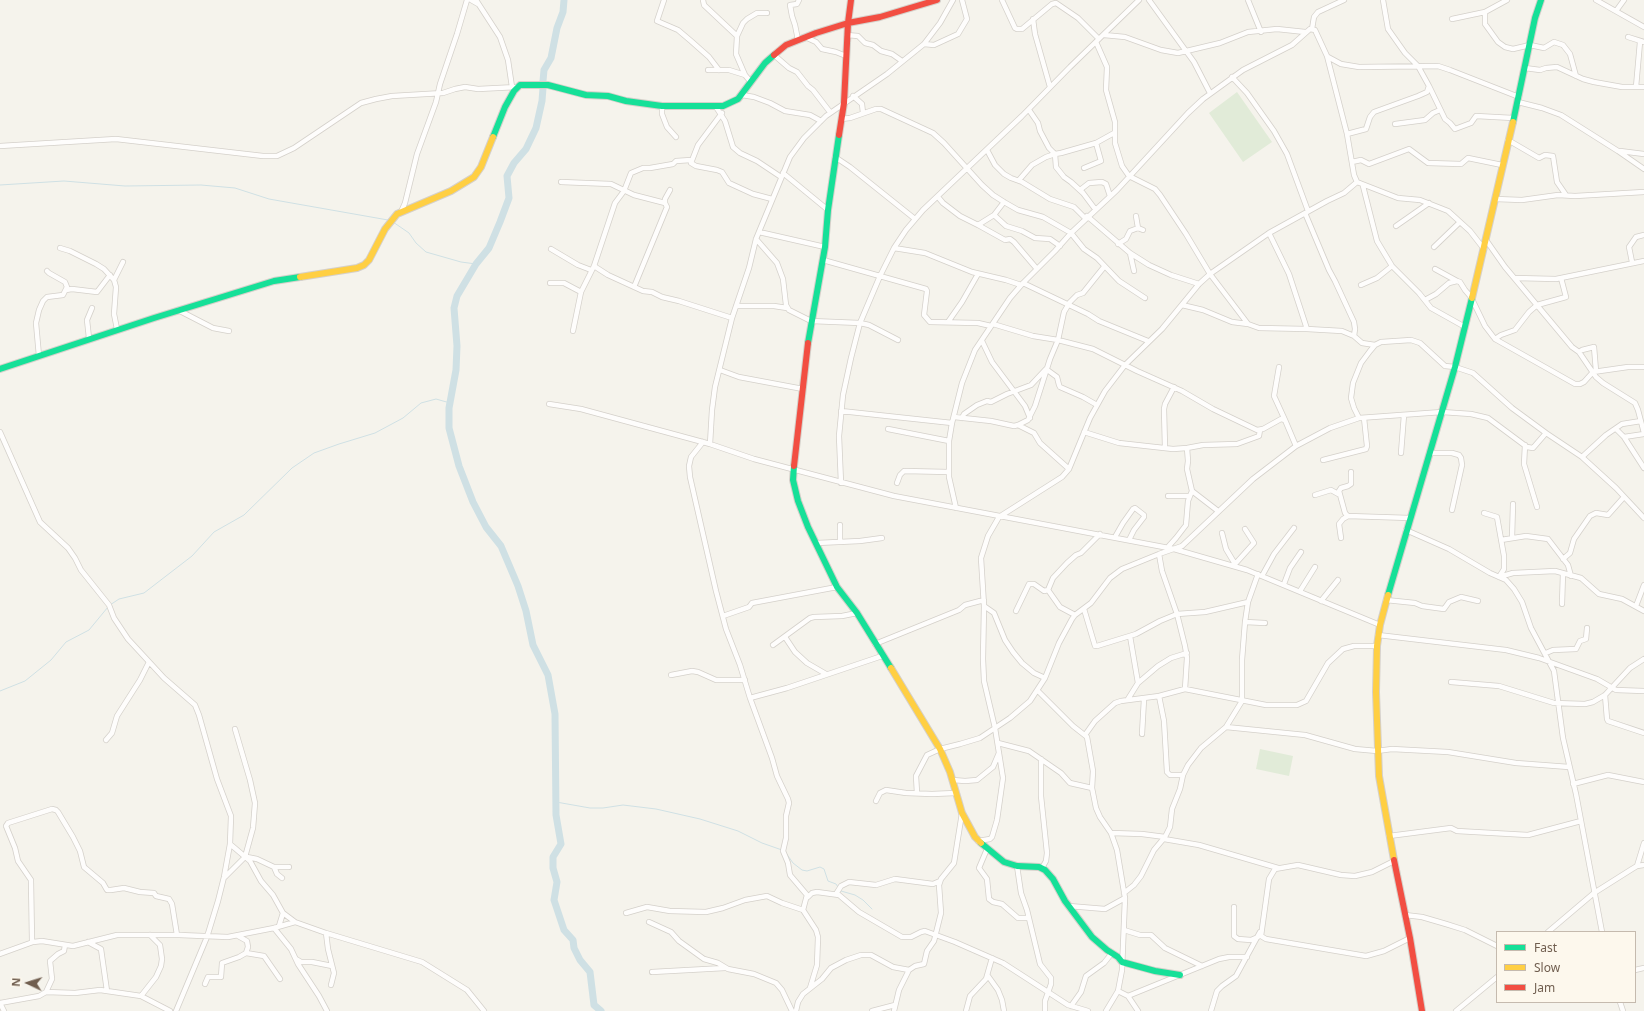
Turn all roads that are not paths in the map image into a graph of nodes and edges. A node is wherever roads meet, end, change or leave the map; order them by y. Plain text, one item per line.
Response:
1 (467, 0) edge
2 (471, 0) edge
3 (664, 0) edge
4 (703, 0) edge
5 (799, 0) edge
6 (851, 0) edge
7 (937, 0) edge
8 (953, 0) edge
9 (962, 0) edge
10 (1002, 0) edge
11 (1139, 0) edge
12 (1149, 0) edge
13 (1248, 0) edge
14 (1344, 0) edge
15 (1383, 0) edge
16 (1508, 0) edge
17 (1541, 0) edge
18 (1596, 0) edge
19 (1624, 0) edge
20 (477, 2) edge
21 (1616, 11) junction
22 (1485, 12) junction
23 (766, 13) dead end
24 (1033, 19) junction
25 (1452, 19) dead end
26 (848, 24) junction
27 (1644, 27) edge
28 (1312, 29) junction
29 (1261, 32) junction
30 (1305, 32) junction
31 (847, 35) junction
32 (1104, 35) junction
33 (737, 36) junction
34 (805, 37) junction
35 (1628, 37) dead end
36 (798, 40) junction
37 (1097, 41) junction
38 (1642, 42) edge
39 (924, 44) junction
40 (1530, 45) junction
41 (1187, 52) junction
42 (774, 55) junction
43 (846, 56) junction
44 (1327, 56) junction
45 (902, 61) junction
46 (1418, 66) junction
47 (1525, 68) junction
48 (708, 70) dead end
49 (719, 70) junction
50 (745, 75) junction
51 (1576, 76) junction
52 (1232, 77) junction
53 (750, 81) junction
54 (1429, 86) junction
55 (515, 87) junction
56 (1050, 87) junction
57 (1636, 87) junction
58 (1644, 87) edge
59 (438, 93) junction
60 (1210, 93) junction
61 (742, 95) junction
62 (853, 96) junction
63 (1518, 100) junction
64 (844, 103) junction
65 (662, 106) junction
66 (716, 106) junction
67 (1029, 110) junction
68 (1440, 110) junction
69 (830, 112) junction
70 (722, 113) junction
71 (863, 113) junction
72 (1514, 118) junction
73 (841, 119) junction
74 (821, 121) junction
75 (1395, 124) dead end
76 (1114, 133) junction
77 (1347, 134) junction
78 (676, 137) dead end
79 (1508, 140) junction
80 (1096, 143) junction
81 (0, 146) edge
82 (987, 150) junction
83 (1618, 151) junction
84 (1055, 154) junction
85 (1644, 154) edge
86 (835, 157) junction
87 (691, 160) junction
88 (1352, 162) junction
89 (1502, 165) junction
90 (968, 168) junction
91 (1084, 168) dead end
92 (1644, 169) edge
93 (782, 175) junction
94 (1129, 176) junction
95 (1019, 180) junction
96 (561, 182) dead end
97 (1357, 182) junction
98 (1363, 186) junction
99 (670, 190) dead end
100 (1080, 190) junction
101 (624, 191) junction
102 (1644, 192) edge
103 (1566, 195) junction
104 (1110, 196) junction
105 (938, 197) junction
106 (1494, 199) junction
107 (772, 200) junction
108 (1004, 202) junction
109 (665, 203) junction
110 (1429, 203) junction
111 (1095, 209) junction
112 (828, 210) junction
113 (400, 212) junction
114 (1307, 212) junction
115 (994, 215) junction
116 (1136, 216) dead end
117 (1086, 217) junction
118 (915, 219) junction
119 (1460, 222) junction
120 (978, 225) junction
121 (1396, 226) dead end
122 (759, 232) junction
123 (1071, 233) junction
124 (1269, 233) junction
125 (1644, 235) edge
126 (756, 239) junction
127 (1486, 240) junction
128 (1118, 244) junction
129 (1060, 246) junction
130 (825, 247) junction
131 (1434, 247) dead end
132 (60, 248) dead end
133 (894, 248) junction
134 (551, 249) dead end
135 (1484, 249) junction
136 (1130, 253) junction
137 (823, 260) junction
138 (1644, 261) edge
139 (123, 262) dead end
140 (1632, 262) junction
141 (1392, 266) junction
142 (1104, 267) junction
143 (592, 268) junction
144 (1037, 269) junction
145 (1435, 269) dead end
146 (47, 271) dead end
147 (1134, 271) dead end
148 (978, 274) junction
149 (1210, 274) junction
150 (110, 275) junction
151 (880, 276) junction
152 (1515, 278) junction
153 (1562, 278) junction
154 (114, 280) junction
155 (1457, 280) junction
156 (550, 283) dead end
157 (1022, 284) junction
158 (1199, 284) junction
159 (1361, 285) dead end
160 (634, 287) junction
161 (66, 290) junction
162 (581, 292) junction
163 (1471, 297) junction
164 (1145, 298) dead end
165 (1425, 300) junction
166 (1068, 304) junction
167 (1182, 305) junction
168 (1537, 305) junction
169 (736, 306) junction
170 (92, 308) dead end
171 (787, 308) junction
172 (178, 310) junction
173 (732, 318) junction
174 (811, 321) junction
175 (948, 322) junction
176 (860, 323) junction
177 (1248, 324) junction
178 (992, 325) junction
179 (1465, 327) junction
180 (1307, 328) junction
181 (117, 330) junction
182 (573, 331) dead end
183 (229, 332) dead end
184 (1354, 336) junction
185 (89, 338) junction
186 (898, 340) dead end
187 (1058, 340) junction
188 (1495, 340) junction
189 (982, 341) junction
190 (1148, 341) junction
191 (1375, 345) junction
192 (1579, 352) junction
193 (39, 356) junction
194 (1125, 364) junction
195 (1279, 367) dead end
196 (1455, 367) junction
197 (1644, 367) edge
198 (0, 369) edge
199 (1046, 369) junction
200 (720, 370) junction
201 (1595, 371) junction
202 (1174, 387) junction
203 (803, 389) junction
204 (1014, 391) junction
205 (549, 404) dead end
206 (1097, 405) junction
207 (1637, 406) junction
208 (1644, 406) edge
209 (841, 411) junction
210 (1442, 412) junction
211 (1404, 415) junction
212 (954, 417) junction
213 (962, 418) junction
214 (1030, 418) junction
215 (1362, 418) junction
216 (1285, 420) junction
217 (1641, 421) junction
218 (952, 423) junction
219 (1018, 425) junction
220 (888, 429) dead end
221 (1616, 429) junction
222 (1260, 430) junction
223 (0, 432) edge
224 (1084, 432) junction
225 (1546, 433) junction
226 (1644, 433) edge
227 (1624, 437) junction
228 (949, 441) junction
229 (703, 442) junction
230 (710, 444) junction
231 (1525, 444) junction
232 (1296, 446) junction
233 (1165, 448) junction
234 (1187, 448) junction
235 (1401, 453) dead end
236 (1429, 453) junction
237 (1582, 457) junction
238 (1324, 460) dead end
239 (1644, 468) edge
240 (794, 470) junction
241 (1068, 470) junction
242 (948, 472) junction
243 (1351, 472) dead end
244 (841, 483) junction
245 (897, 483) dead end
246 (1191, 494) junction
247 (1315, 495) dead end
248 (1340, 495) junction
249 (1168, 496) dead end
250 (1624, 497) junction
251 (1513, 504) dead end
252 (1537, 507) dead end
253 (956, 508) junction
254 (1452, 510) dead end
255 (1644, 510) edge
256 (1218, 512) junction
257 (1484, 513) dead end
258 (1348, 516) junction
259 (999, 517) junction
260 (1642, 517) edge
261 (1410, 518) junction
262 (840, 525) dead end
263 (1294, 528) dead end
264 (1245, 529) dead end
265 (1406, 530) junction
266 (1222, 533) dead end
267 (1100, 534) junction
268 (1115, 537) junction
269 (882, 538) dead end
270 (1342, 538) dead end
271 (1512, 538) junction
272 (1129, 540) junction
273 (1501, 540) junction
274 (840, 541) junction
275 (817, 543) junction
276 (1167, 548) junction
277 (1174, 549) junction
278 (1301, 552) dead end
279 (1159, 554) junction
280 (1563, 559) junction
281 (1235, 565) junction
282 (1315, 567) dead end
283 (1563, 573) junction
284 (1260, 575) junction
285 (1571, 576) junction
286 (1499, 577) junction
287 (1338, 580) dead end
288 (1284, 584) junction
289 (1644, 585) edge
290 (838, 587) junction
291 (1048, 590) junction
292 (1300, 591) junction
293 (1386, 600) junction
294 (1322, 601) junction
295 (1478, 601) dead end
296 (1248, 602) junction
297 (984, 603) junction
298 (1562, 604) dead end
299 (1636, 606) junction
300 (1084, 609) junction
301 (1016, 611) dead end
302 (1644, 611) edge
303 (857, 613) junction
304 (1177, 614) junction
305 (1076, 615) junction
306 (723, 616) junction
307 (1245, 622) junction
308 (1265, 623) dead end
309 (1380, 625) junction
310 (1587, 628) dead end
311 (1378, 635) junction
312 (1130, 636) junction
313 (785, 637) junction
314 (875, 644) junction
315 (773, 645) dead end
316 (1377, 646) junction
317 (1187, 653) junction
318 (1546, 653) junction
319 (882, 656) junction
320 (1644, 660) edge
321 (148, 662) junction
322 (1551, 663) junction
323 (826, 674) junction
324 (671, 675) dead end
325 (1045, 678) junction
326 (745, 680) junction
327 (1451, 682) dead end
328 (1138, 684) junction
329 (1185, 689) junction
330 (1612, 689) junction
331 (1038, 691) junction
332 (1644, 691) edge
333 (1606, 695) junction
334 (1159, 696) junction
335 (750, 698) junction
336 (1144, 698) junction
337 (1128, 699) junction
338 (1242, 701) junction
339 (1558, 703) junction
340 (1226, 727) junction
341 (995, 728) junction
342 (235, 729) dead end
343 (1142, 734) dead end
344 (1644, 734) edge
345 (1085, 735) junction
346 (106, 740) dead end
347 (998, 743) junction
348 (940, 749) junction
349 (1377, 750) junction
350 (999, 753) junction
351 (1041, 759) junction
352 (1569, 767) junction
353 (1183, 776) junction
354 (953, 780) junction
355 (1644, 782) edge
356 (1573, 784) junction
357 (1092, 788) junction
358 (917, 793) junction
359 (956, 793) junction
360 (876, 801) dead end
361 (962, 813) junction
362 (1581, 821) junction
363 (1111, 833) junction
364 (1389, 836) junction
365 (1165, 838) junction
366 (978, 841) junction
367 (1644, 843) edge
368 (230, 844) junction
369 (986, 849) junction
370 (245, 857) junction
371 (1394, 861) junction
372 (1644, 865) edge
373 (274, 866) junction
374 (1017, 866) junction
375 (1637, 866) junction
376 (289, 867) dead end
377 (1042, 868) junction
378 (1278, 868) junction
379 (224, 877) junction
380 (282, 878) dead end
381 (940, 881) junction
382 (1594, 893) junction
383 (836, 894) junction
384 (1124, 895) junction
385 (808, 897) junction
386 (1069, 906) junction
387 (1234, 907) dead end
388 (803, 910) junction
389 (283, 912) junction
390 (626, 913) dead end
391 (1405, 915) junction
392 (1029, 918) junction
393 (295, 922) junction
394 (649, 922) dead end
395 (276, 927) junction
396 (1124, 930) junction
397 (1549, 931) edge
398 (1602, 931) edge
399 (326, 933) junction
400 (935, 934) junction
401 (150, 935) junction
402 (177, 935) junction
403 (1259, 935) junction
404 (238, 936) junction
405 (207, 937) junction
406 (1410, 938) junction
407 (32, 942) junction
408 (88, 942) junction
409 (65, 945) junction
410 (1496, 946) edge
411 (246, 953) junction
412 (1112, 953) junction
413 (0, 954) edge
414 (1247, 957) junction
415 (992, 958) junction
416 (296, 959) junction
417 (1122, 962) junction
418 (332, 966) junction
419 (1202, 966) junction
420 (725, 968) junction
421 (909, 970) junction
422 (652, 972) dead end
423 (1180, 975) junction
424 (988, 976) junction
425 (1496, 978) edge
426 (280, 979) dead end
427 (205, 984) dead end
428 (331, 985) dead end
429 (810, 988) junction
430 (107, 991) junction
431 (1048, 991) junction
432 (1118, 991) junction
433 (46, 992) junction
434 (141, 996) junction
435 (1128, 996) junction
436 (0, 1003) edge
437 (895, 1005) junction
438 (1070, 1006) junction
439 (1067, 1010) edge
440 (4, 1011) edge
441 (170, 1011) edge
442 (176, 1011) edge
443 (327, 1011) edge
444 (484, 1011) edge
445 (792, 1011) edge
446 (796, 1011) edge
447 (872, 1011) edge
448 (894, 1011) edge
449 (966, 1011) edge
450 (1004, 1011) edge
451 (1045, 1011) edge
452 (1088, 1011) edge
453 (1106, 1011) edge
454 (1138, 1011) edge
455 (1211, 1011) edge
456 (1422, 1011) edge
457 (1456, 1011) edge

1 - 59 street
2 - 20 street
3 - 49 street
4 - 33 street
5 - 36 street
6 - 26 street
7 - 26 street
8 - 39 street
9 - 39 street
10 - 24 street
11 - 32 street
12 - 41 street
13 - 29 street
14 - 28 street
15 - 46 street
16 - 22 street
17 - 40 street
18 - 21 street
19 - 21 street
20 - 55 street
21 - 27 street
22 - 25 street
22 - 40 street
23 - 33 street
24 - 37 street
24 - 56 street
26 - 31 street
26 - 34 street
28 - 30 street
28 - 44 street
29 - 30 street
29 - 41 street
30 - 52 street
31 - 43 street
31 - 45 street
32 - 37 street
32 - 41 street
33 - 50 street
34 - 36 street
34 - 43 street
35 - 38 street
36 - 42 street
37 - 56 street
37 - 76 street
38 - 57 street
39 - 45 street
40 - 47 street
40 - 51 street
41 - 60 street
42 - 53 street
42 - 69 street
43 - 64 street
44 - 46 street
44 - 77 street
45 - 62 street
46 - 54 street
46 - 63 street
47 - 51 street
47 - 63 street
48 - 49 street
49 - 50 street
50 - 53 street
51 - 57 street
52 - 60 street
52 - 114 street
53 - 61 street
54 - 68 street
54 - 77 street
55 - 59 street
55 - 65 street
55 - 113 street
56 - 67 street
57 - 58 street
59 - 81 street
59 - 113 street
60 - 94 street
61 - 66 street
61 - 74 street
62 - 64 street
62 - 71 street
63 - 72 street
63 - 83 street
64 - 69 street
64 - 73 street
65 - 66 street
65 - 78 street
66 - 70 street
67 - 82 street
67 - 84 street
68 - 72 street
68 - 75 street
69 - 74 street
70 - 87 street
70 - 93 street
71 - 73 street
71 - 90 street
72 - 79 street
73 - 86 street
74 - 93 street
76 - 80 street
76 - 94 street
77 - 88 street
79 - 89 street
79 - 103 street
80 - 84 street
80 - 91 street
82 - 90 street
82 - 95 street
83 - 85 street
83 - 92 street
84 - 95 street
84 - 100 street
86 - 112 street
86 - 118 street
87 - 101 street
87 - 107 street
88 - 89 street
88 - 97 street
89 - 106 street
90 - 105 street
90 - 108 street
93 - 107 street
93 - 112 street
94 - 104 street
94 - 149 street
95 - 117 street
96 - 101 street
97 - 98 street
97 - 114 street
98 - 110 street
98 - 141 street
99 - 109 street
100 - 104 street
100 - 111 street
101 - 109 street
101 - 143 street
102 - 103 street
103 - 106 street
104 - 111 street
105 - 118 street
105 - 120 street
106 - 127 street
107 - 122 street
108 - 115 street
108 - 123 street
109 - 160 street
110 - 119 street
110 - 121 street
111 - 117 street
112 - 130 street
113 - 172 street
114 - 124 street
114 - 184 street
115 - 120 street
115 - 129 street
116 - 128 street
117 - 123 street
117 - 128 street
118 - 133 street
119 - 131 street
119 - 135 street
120 - 144 street
122 - 126 street
122 - 130 street
123 - 129 street
123 - 142 street
124 - 149 street
124 - 180 street
125 - 140 street
126 - 169 street
126 - 171 street
127 - 135 street
127 - 152 street
128 - 136 street
129 - 144 street
130 - 137 street
132 - 150 street
133 - 148 street
133 - 151 street
134 - 143 street
135 - 163 street
136 - 147 street
136 - 158 street
137 - 151 street
137 - 174 street
138 - 140 street
139 - 154 street
140 - 153 street
141 - 159 street
141 - 165 street
142 - 164 street
142 - 166 street
143 - 160 street
143 - 162 street
144 - 157 street
145 - 155 street
146 - 161 street
148 - 157 street
148 - 175 street
149 - 158 street
149 - 177 street
150 - 154 street
150 - 161 street
151 - 175 street
151 - 176 street
152 - 153 street
152 - 168 street
153 - 168 street
154 - 181 street
155 - 163 street
155 - 165 street
156 - 162 street
157 - 166 street
157 - 178 street
158 - 167 street
160 - 173 street
161 - 193 street
162 - 182 street
163 - 179 street
163 - 188 street
165 - 179 street
166 - 187 street
166 - 190 street
167 - 177 street
167 - 190 street
168 - 188 street
168 - 192 street
169 - 171 street
169 - 173 street
170 - 185 street
171 - 174 street
172 - 181 street
172 - 183 street
173 - 200 street
174 - 176 street
174 - 203 street
175 - 178 street
176 - 186 street
176 - 209 street
177 - 180 street
178 - 187 street
178 - 189 street
179 - 196 street
180 - 184 street
181 - 185 street
184 - 191 street
185 - 193 street
187 - 194 street
187 - 199 street
188 - 201 street
189 - 204 street
189 - 212 street
190 - 194 street
191 - 196 street
191 - 215 street
192 - 201 street
192 - 201 street
193 - 198 street
194 - 202 street
194 - 206 street
195 - 216 street
196 - 210 street
196 - 225 street
197 - 201 street
199 - 204 street
199 - 206 street
199 - 214 street
200 - 203 street
200 - 230 street
201 - 207 street
202 - 222 street
202 - 233 street
203 - 240 street
204 - 213 street
204 - 214 street
205 - 229 street
206 - 224 street
207 - 208 street
207 - 217 street
209 - 218 street
209 - 244 street
210 - 211 street
210 - 231 street
210 - 236 street
211 - 215 street
211 - 235 street
212 - 213 street
212 - 218 street
213 - 219 street
214 - 219 street
215 - 232 street
215 - 238 street
216 - 222 street
216 - 232 street
217 - 221 street
217 - 226 street
218 - 228 street
219 - 241 street
220 - 228 street
221 - 227 street
221 - 237 street
222 - 234 street
223 - 321 street
224 - 233 street
224 - 241 street
225 - 231 street
225 - 237 street
226 - 227 street
227 - 239 street
228 - 242 street
229 - 230 street
229 - 306 street
230 - 240 street
231 - 252 street
232 - 256 street
233 - 234 street
234 - 246 street
236 - 254 street
236 - 261 street
237 - 250 street
240 - 244 street
240 - 275 street
241 - 259 street
242 - 245 street
242 - 253 street
243 - 248 street
244 - 253 street
246 - 249 street
246 - 256 street
246 - 276 street
247 - 248 street
248 - 258 street
250 - 260 street
250 - 280 street
251 - 271 street
253 - 259 street
255 - 260 street
256 - 277 street
257 - 273 street
258 - 261 street
258 - 270 street
259 - 267 street
259 - 297 street
261 - 265 street
262 - 274 street
263 - 284 street
264 - 281 street
265 - 286 street
265 - 293 street
266 - 281 street
267 - 268 street
267 - 291 street
268 - 272 street
268 - 272 street
269 - 274 street
271 - 273 street
271 - 280 street
272 - 276 street
273 - 286 street
274 - 275 street
275 - 290 street
276 - 277 street
277 - 279 street
277 - 281 street
278 - 288 street
279 - 300 street
279 - 304 street
280 - 285 street
281 - 284 street
282 - 292 street
283 - 285 street
283 - 286 street
283 - 298 street
284 - 288 street
284 - 296 street
285 - 299 street
286 - 318 street
287 - 294 street
288 - 292 street
289 - 299 street
290 - 303 street
290 - 306 street
291 - 301 street
291 - 305 street
292 - 294 street
293 - 295 street
293 - 309 street
294 - 309 street
296 - 304 street
296 - 307 street
297 - 314 street
297 - 325 street
297 - 341 street
299 - 302 street
300 - 305 street
300 - 312 street
303 - 313 street
303 - 314 street
304 - 312 street
304 - 317 street
305 - 325 street
306 - 326 street
307 - 308 street
307 - 338 street
309 - 311 street
310 - 318 street
311 - 316 street
311 - 322 street
312 - 328 street
313 - 315 street
313 - 323 street
314 - 319 street
316 - 338 street
316 - 349 street
317 - 328 street
317 - 329 street
318 - 322 street
319 - 323 street
319 - 348 street
320 - 330 street
321 - 346 street
321 - 368 street
322 - 330 street
322 - 339 street
323 - 335 street
324 - 326 street
325 - 331 street
326 - 335 street
327 - 339 street
328 - 337 street
329 - 334 street
329 - 338 street
330 - 332 street
330 - 333 street
331 - 341 street
331 - 345 street
333 - 339 street
333 - 344 street
334 - 336 street
334 - 353 street
335 - 385 street
336 - 337 street
336 - 343 street
337 - 345 street
338 - 340 street
339 - 352 street
340 - 349 street
340 - 353 street
341 - 347 street
341 - 348 street
342 - 370 street
345 - 357 street
347 - 350 street
347 - 351 street
348 - 354 street
348 - 358 street
349 - 352 street
349 - 364 street
350 - 354 street
350 - 366 street
351 - 357 street
351 - 377 street
352 - 356 street
353 - 365 street
354 - 359 street
355 - 356 street
356 - 362 street
357 - 363 street
358 - 359 street
358 - 360 street
359 - 361 street
361 - 366 street
361 - 381 street
362 - 364 street
362 - 382 street
363 - 365 street
363 - 384 street
364 - 371 street
365 - 378 street
365 - 384 street
366 - 369 street
367 - 375 street
368 - 370 street
368 - 379 street
369 - 374 street
369 - 392 street
370 - 373 street
370 - 379 street
370 - 389 street
371 - 378 street
371 - 391 street
372 - 375 street
373 - 376 street
373 - 380 street
374 - 377 street
374 - 392 street
375 - 382 street
377 - 386 street
378 - 403 street
379 - 405 street
381 - 383 street
381 - 400 street
382 - 397 street
382 - 398 street
383 - 385 street
383 - 400 street
384 - 386 street
384 - 396 street
385 - 388 street
386 - 412 street
387 - 403 street
388 - 390 street
388 - 429 street
389 - 393 street
389 - 395 street
391 - 406 street
391 - 410 street
392 - 431 street
393 - 395 street
393 - 399 street
394 - 420 street
395 - 404 street
395 - 416 street
396 - 417 street
396 - 419 street
399 - 418 street
399 - 444 street
400 - 415 street
400 - 421 street
401 - 402 street
401 - 408 street
401 - 434 street
402 - 405 street
402 - 407 street
403 - 406 street
403 - 414 street
404 - 405 street
404 - 411 street
405 - 442 street
406 - 456 street
407 - 409 street
407 - 413 street
408 - 409 street
408 - 430 street
409 - 433 street
411 - 426 street
411 - 427 street
412 - 417 street
412 - 438 street
414 - 419 street
414 - 455 street
415 - 424 street
415 - 431 street
416 - 418 street
416 - 443 street
417 - 423 street
417 - 432 street
418 - 428 street
419 - 423 street
420 - 422 street
420 - 445 street
421 - 429 street
421 - 437 street
423 - 435 street
424 - 449 street
424 - 450 street
425 - 457 street
429 - 446 street
430 - 433 street
430 - 434 street
431 - 438 street
431 - 451 street
432 - 435 street
432 - 453 street
433 - 436 street
434 - 441 street
435 - 454 street
436 - 440 street
437 - 447 street
437 - 448 street
438 - 439 street
438 - 452 street

